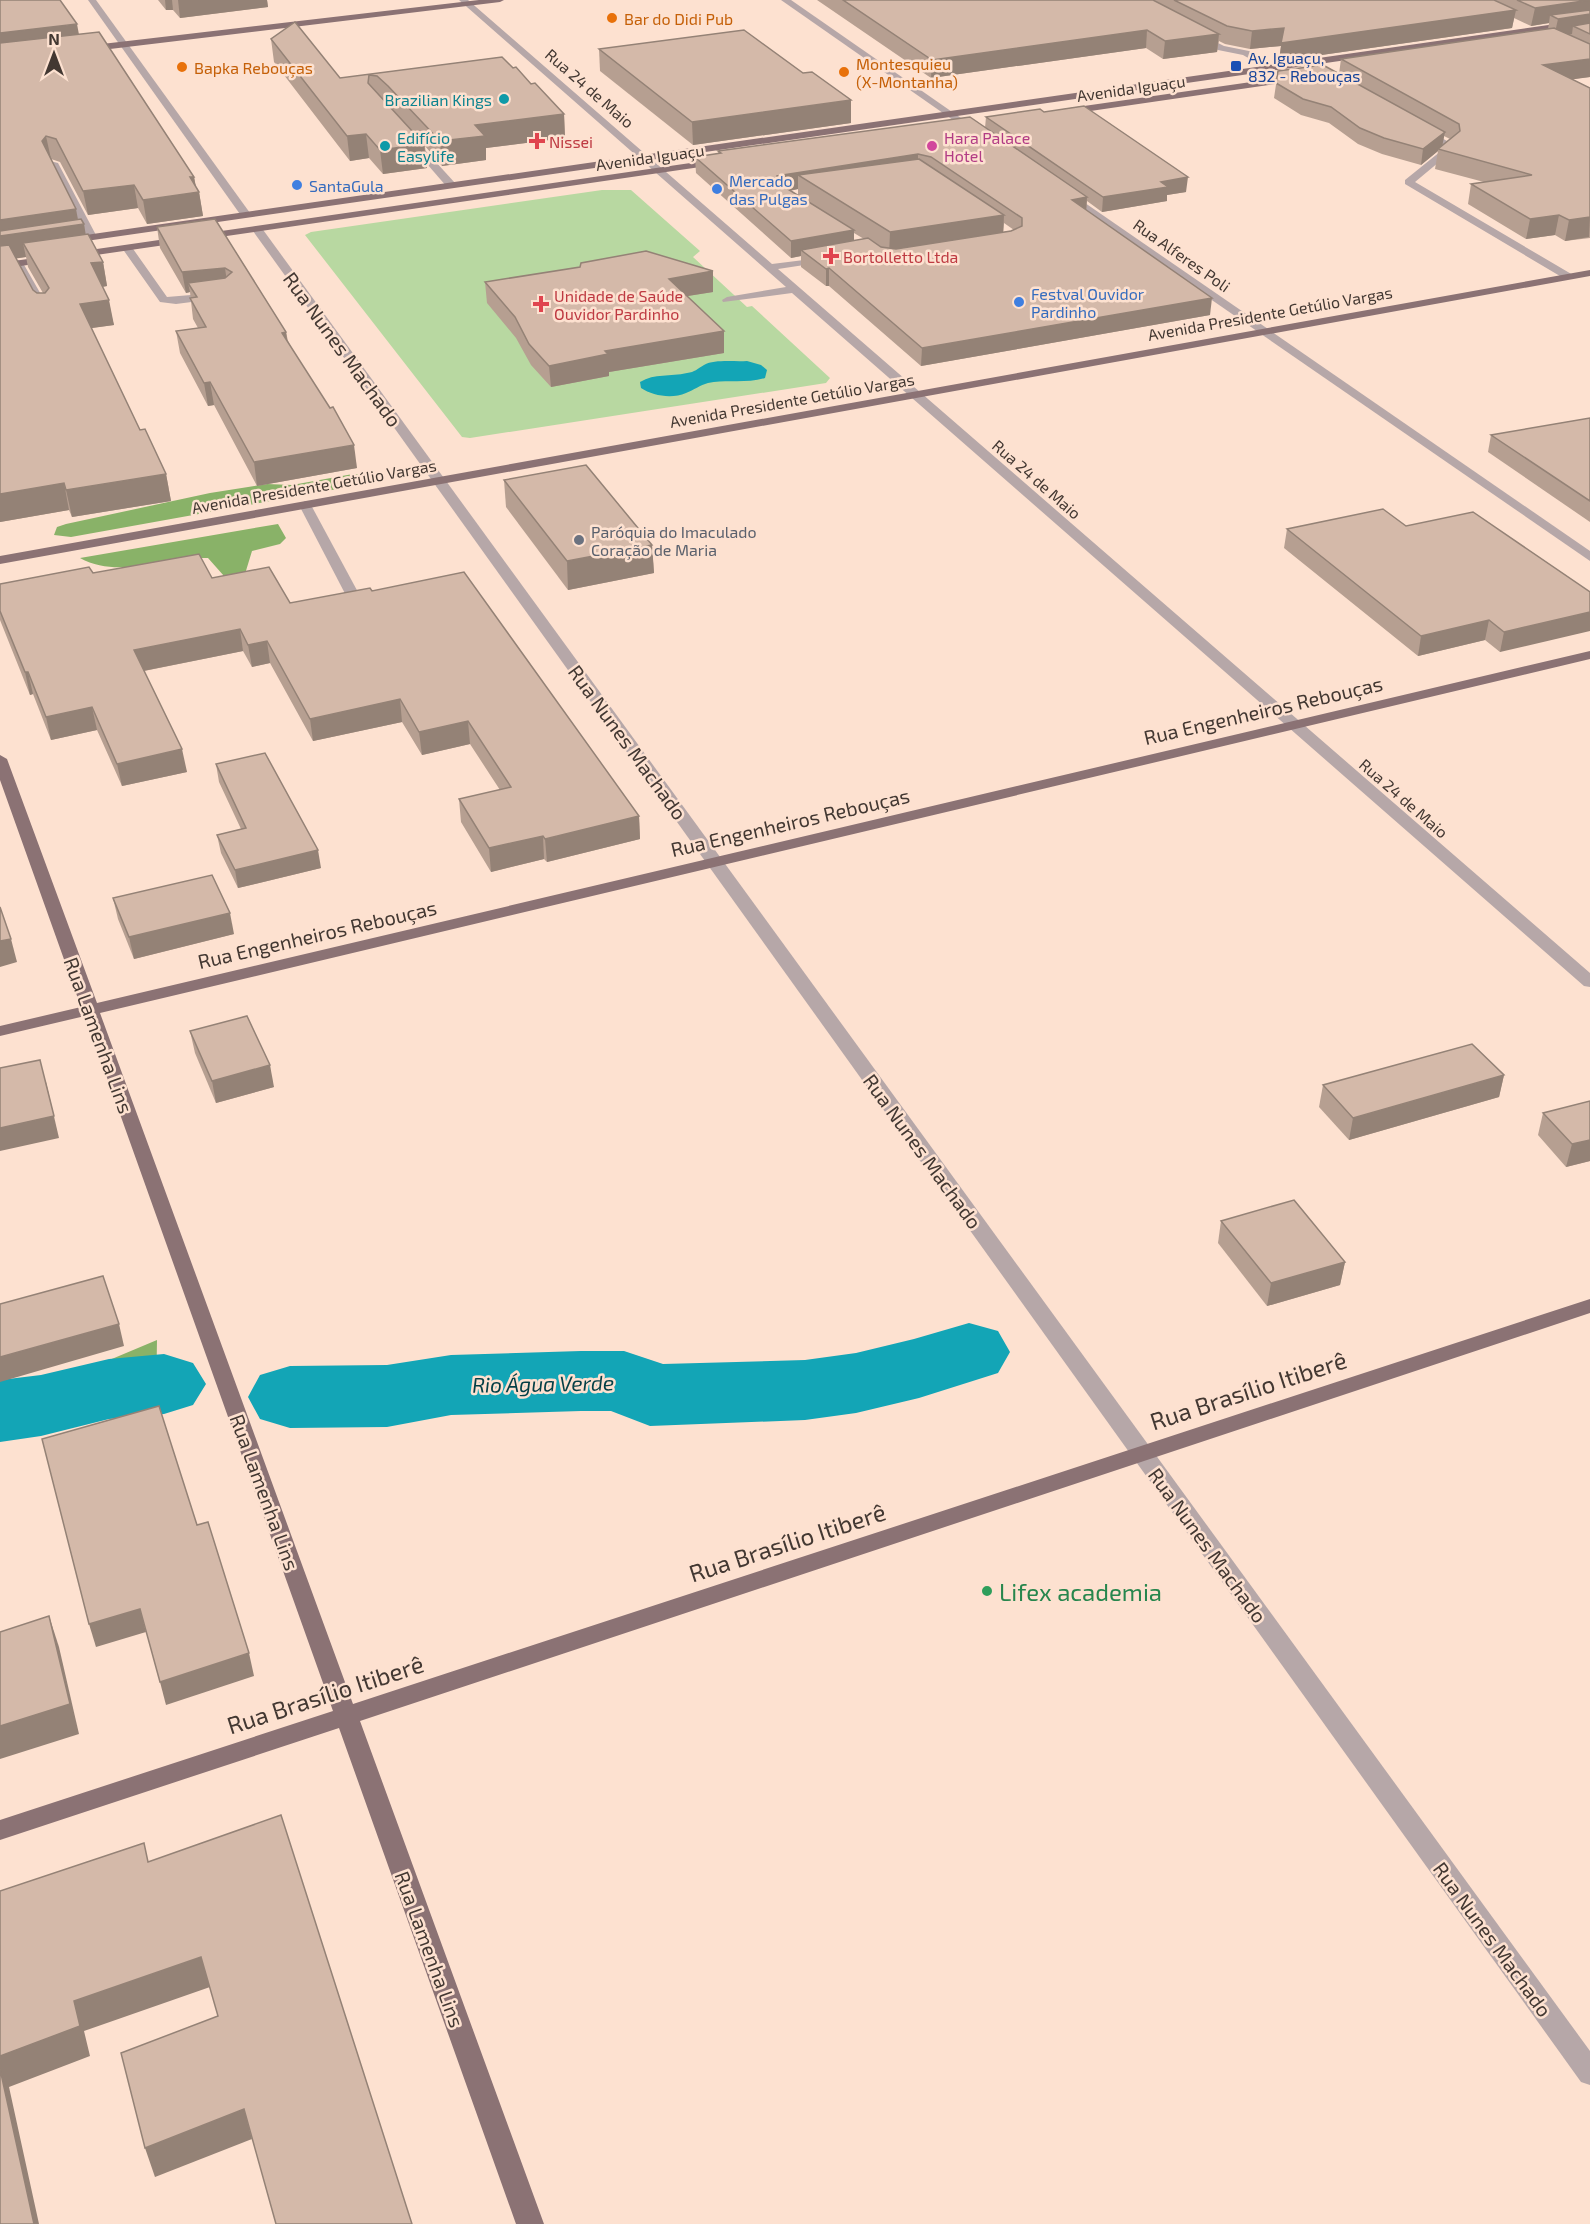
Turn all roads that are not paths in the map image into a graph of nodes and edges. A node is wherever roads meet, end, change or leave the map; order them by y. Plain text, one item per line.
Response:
1 (92, 0) edge
2 (500, 0) edge
3 (785, 0) edge
4 (465, 2) edge
5 (327, 9) dead end
6 (381, 14) junction
7 (1590, 22) edge
8 (1516, 24) edge
9 (1530, 31) junction
10 (1190, 32) edge
11 (128, 33) dead end
12 (116, 34) junction
13 (105, 36) edge
14 (1544, 38) edge
15 (124, 45) junction
16 (71, 51) edge
17 (1272, 68) junction
18 (1214, 76) junction
19 (1314, 76) edge
20 (1274, 82) junction
21 (950, 114) junction
22 (1050, 114) edge
23 (979, 125) edge
24 (967, 126) junction
25 (1414, 126) edge
26 (956, 128) edge
27 (401, 129) edge
28 (798, 136) junction
29 (987, 140) edge
30 (774, 150) edge
31 (644, 158) junction
32 (730, 161) edge
33 (53, 164) edge
34 (659, 171) junction
35 (452, 185) junction
36 (1056, 188) edge
37 (246, 215) junction
38 (257, 229) junction
39 (92, 237) junction
40 (58, 242) edge
41 (127, 248) junction
42 (837, 256) edge
43 (39, 260) junction
44 (18, 263) junction
45 (0, 266) edge
46 (770, 267) junction
47 (1590, 273) edge
48 (1569, 277) junction
49 (795, 289) junction
50 (228, 294) edge
51 (727, 300) dead end
52 (46, 314) edge
53 (1263, 331) junction
54 (915, 394) junction
55 (439, 480) junction
56 (304, 505) junction
57 (1590, 557) edge
58 (0, 560) edge
59 (359, 607) edge
60 (1590, 655) edge
61 (1294, 725) junction
62 (0, 759) edge
63 (714, 862) junction
64 (1590, 982) edge
65 (90, 1009) junction
66 (0, 1031) edge
67 (1590, 1306) edge
68 (1142, 1454) junction
69 (346, 1716) junction
70 (0, 1830) edge
71 (1590, 2073) edge
72 (530, 2224) edge

1 - 12 street
2 - 4 main road
3 - 21 street
4 - 6 main road
4 - 31 street, Rua 24 de Maio
5 - 6 main road
6 - 15 main road
7 - 9 main road, Avenida Iguaçu
8 - 9 main road
9 - 14 main road
9 - 17 main road, Avenida Iguaçu
10 - 17 street
11 - 12 main road
12 - 13 main road
12 - 15 street
15 - 16 main road
15 - 37 street
17 - 18 main road, Avenida Iguaçu
18 - 20 main road
18 - 21 main road, Avenida Iguaçu
19 - 20 main road, Avenida Iguaçu
20 - 22 main road, Avenida Iguaçu
21 - 24 street
21 - 28 main road, Avenida Iguaçu
23 - 24 main road
24 - 26 main road
24 - 29 street
25 - 48 street
27 - 35 street
28 - 30 main road
28 - 31 main road, Avenida Iguaçu
31 - 34 street, Rua 24 de Maio
31 - 35 main road, Avenida Iguaçu
32 - 34 main road, Avenida Iguaçu
33 - 39 street
34 - 38 main road, Avenida Iguaçu
34 - 46 street, Rua 24 de Maio
35 - 37 main road, Avenida Iguaçu
36 - 53 street, Rua Alferes Poli
37 - 39 main road, Avenida Iguaçu
38 - 41 main road, Avenida Iguaçu
38 - 55 street, Rua Nunes Machado
39 - 40 main road, Avenida Iguaçu
39 - 43 main road
41 - 43 main road, Avenida Iguaçu
41 - 50 street
42 - 46 street
43 - 44 main road, Avenida Iguaçu
44 - 45 main road, Avenida Iguaçu
44 - 52 street
46 - 49 street, Rua 24 de Maio
47 - 48 main road, Avenida Presidente Getúlio Vargas
48 - 53 main road, Avenida Presidente Getúlio Vargas
49 - 51 street
49 - 54 street, Rua 24 de Maio
53 - 54 main road, Avenida Presidente Getúlio Vargas
53 - 57 street, Rua Alferes Poli
54 - 55 main road, Avenida Presidente Getúlio Vargas
54 - 61 street, Rua 24 de Maio
55 - 56 main road, Avenida Presidente Getúlio Vargas
55 - 63 street, Rua Nunes Machado
56 - 58 main road, Avenida Presidente Getúlio Vargas
56 - 59 street
60 - 61 main road, Rua Engenheiros Rebouças
61 - 63 main road, Rua Engenheiros Rebouças
61 - 64 street, Rua 24 de Maio
62 - 65 main road, Rua Lamenha Lins
63 - 65 main road, Rua Engenheiros Rebouças
63 - 68 street, Rua Nunes Machado
65 - 66 main road, Rua Engenheiros Rebouças
65 - 69 main road, Rua Lamenha Lins
67 - 68 main road, Rua Brasílio Itiberê
68 - 69 main road, Rua Brasílio Itiberê
68 - 71 street, Rua Nunes Machado
69 - 70 main road, Rua Brasílio Itiberê
69 - 72 main road, Rua Lamenha Lins

